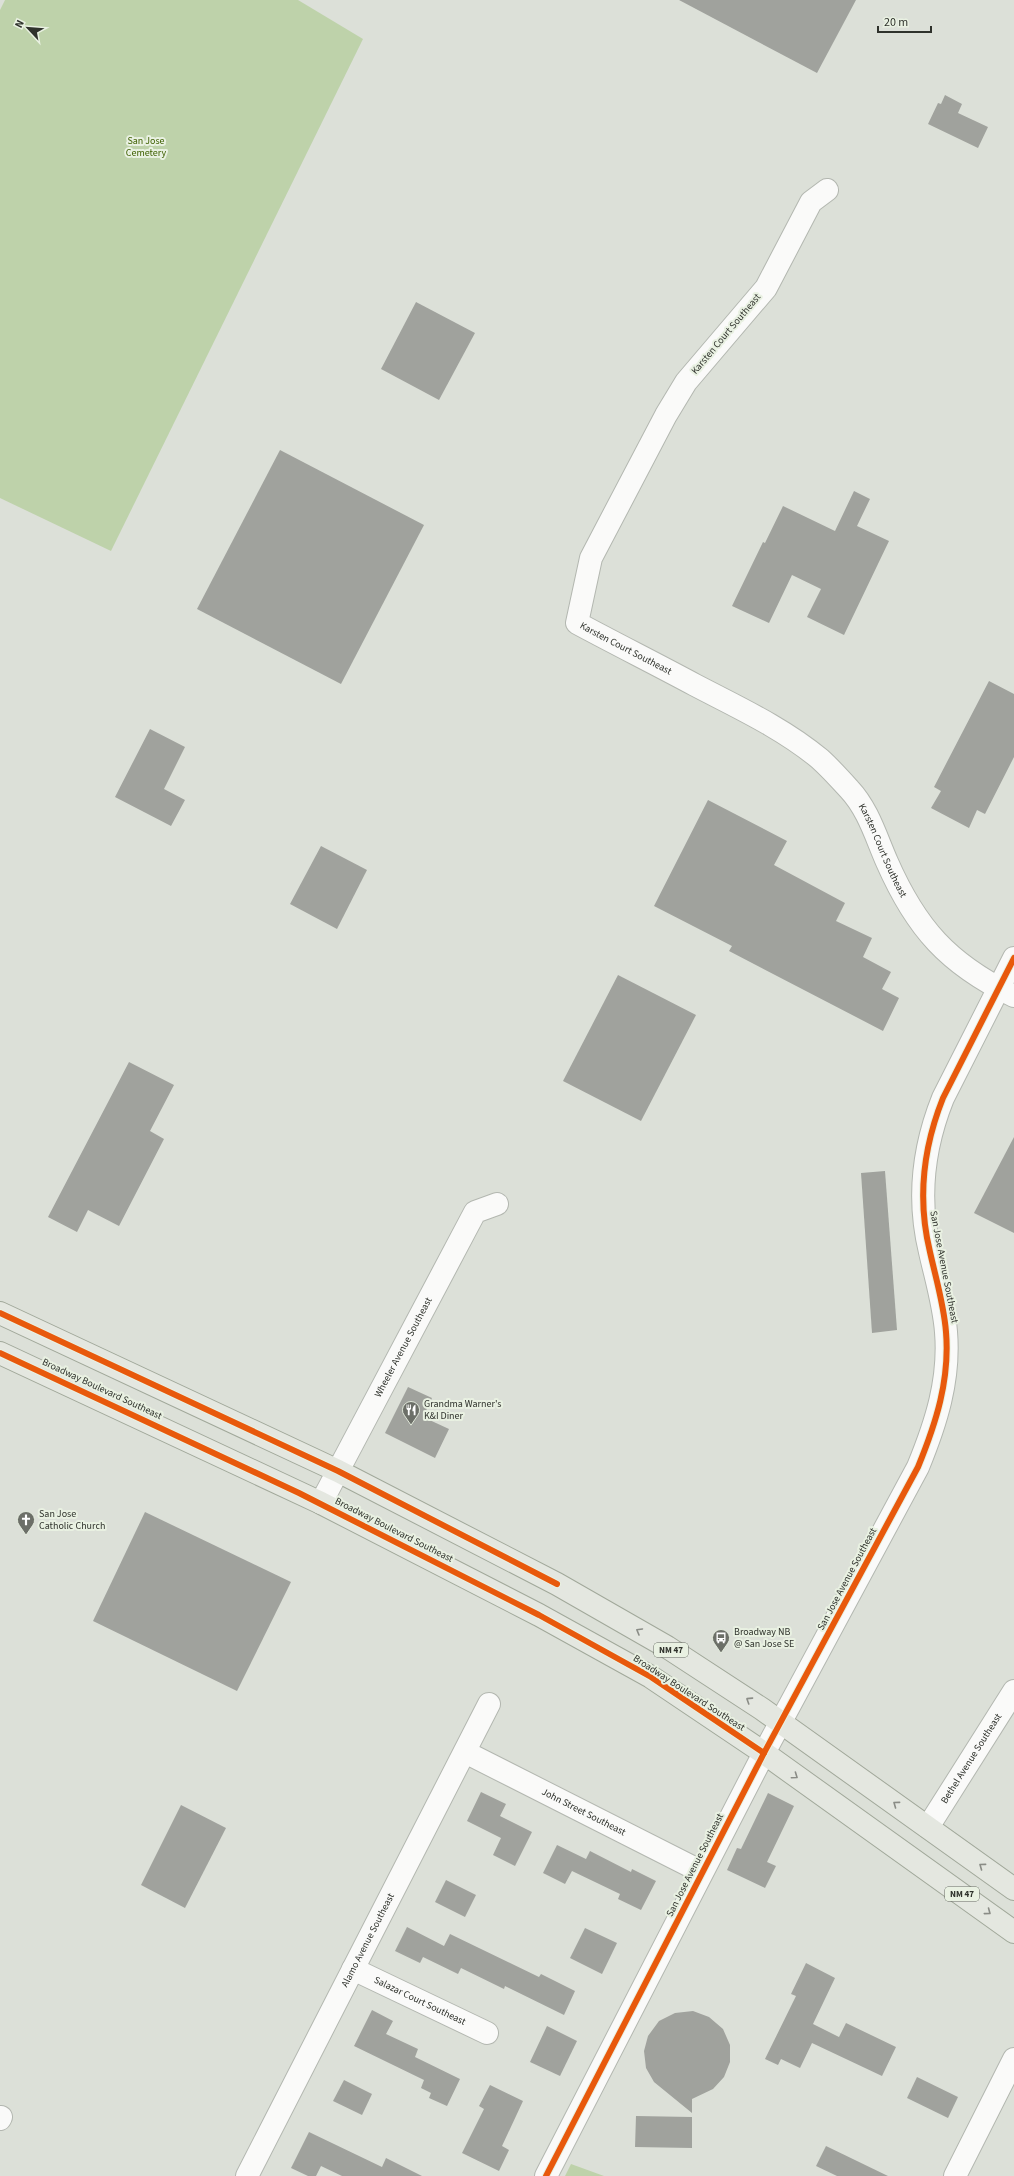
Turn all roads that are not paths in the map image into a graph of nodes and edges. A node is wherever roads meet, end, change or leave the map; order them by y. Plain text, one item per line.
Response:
1 (828, 190) dead end
2 (1014, 958) edge
3 (1006, 992) edge
4 (497, 1204) dead end
5 (0, 1313) edge
6 (0, 1353) edge
7 (338, 1471) junction
8 (321, 1503) junction
9 (1014, 1691) edge
10 (488, 1704) dead end
11 (781, 1721) junction
12 (465, 1752) junction
13 (764, 1753) junction
14 (928, 1827) junction
15 (702, 1872) junction
16 (1014, 1889) edge
17 (1014, 1932) edge
18 (353, 1969) junction
19 (487, 2033) dead end
20 (1014, 2059) edge
21 (249, 2175) edge
22 (546, 2176) edge
23 (954, 2176) edge

1 - 3 street, Karsten Court Southeast
2 - 3 street, San Jose Avenue Southeast
3 - 11 street, San Jose Avenue Southeast
4 - 7 street, Wheeler Avenue Southeast
5 - 7 main road, NM 47
6 - 8 main road, Broadway Boulevard Southeast / NM 47
7 - 8 street, Wheeler Avenue Southeast
11 -> 7 main road, NM 47
8 - 13 main road, Broadway Boulevard Southeast / NM 47
9 - 14 street, Bethel Avenue Southeast
10 - 12 street, Alamo Avenue Southeast
11 - 13 street, San Jose Avenue Southeast
14 -> 11 main road, NM 47
12 - 15 street, John Street Southeast
12 - 18 street, Alamo Avenue Southeast
13 - 15 street, San Jose Avenue Southeast
13 -> 17 main road, Broadway Boulevard Southeast / NM 47
16 -> 14 main road, NM 47
15 - 22 street, San Jose Avenue Southeast
18 - 19 street, Salazar Court Southeast
18 - 21 street, Alamo Avenue Southeast
20 - 23 street

